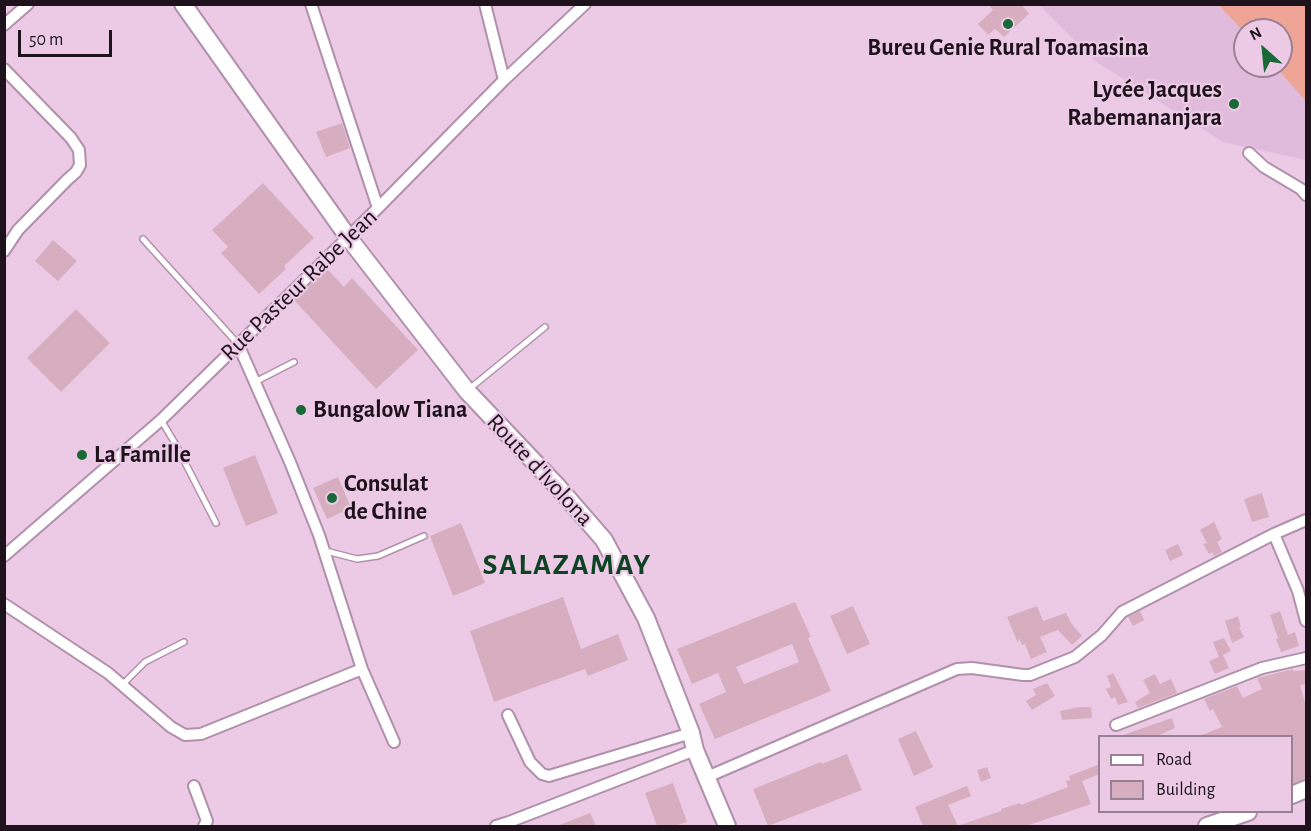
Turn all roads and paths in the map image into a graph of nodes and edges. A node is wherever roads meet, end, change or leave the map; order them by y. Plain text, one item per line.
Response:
1 (28, 4) edge
2 (183, 4) edge
3 (311, 4) edge
4 (485, 4) edge
5 (585, 4) edge
6 (4, 25) edge
7 (4, 69) edge
8 (504, 80) junction
9 (1250, 153) dead end
10 (1306, 195) edge
11 (378, 208) junction
12 (348, 237) junction
13 (143, 239) dead end
14 (4, 251) edge
15 (545, 327) dead end
16 (238, 344) junction
17 (294, 362) dead end
18 (255, 382) junction
19 (467, 390) junction
20 (161, 420) junction
21 (1306, 520) edge
22 (216, 523) dead end
23 (1274, 534) junction
24 (424, 536) dead end
25 (324, 551) junction
26 (4, 556) edge
27 (4, 604) edge
28 (1306, 621) edge
29 (184, 642) dead end
30 (1306, 658) edge
31 (362, 669) junction
32 (122, 685) junction
33 (508, 715) dead end
34 (1116, 725) dead end
35 (394, 742) dead end
36 (693, 742) junction
37 (707, 777) junction
38 (194, 786) dead end
39 (1245, 813) edge
40 (509, 824) edge
41 (204, 826) edge
42 (496, 826) edge
43 (727, 826) edge
44 (1207, 826) edge

1 - 6 street
2 - 12 main road, Route d'Ivolona
3 - 11 street
4 - 8 street
5 - 8 street, Rue Pasteur Rabe Jean
7 - 14 street
8 - 11 street, Rue Pasteur Rabe Jean
9 - 10 street
11 - 12 street, Rue Pasteur Rabe Jean
12 - 16 street, Rue Pasteur Rabe Jean
12 - 19 main road, Route d'Ivolona
13 - 16 lane
15 - 19 lane
16 - 18 street
16 - 20 street, Rue Pasteur Rabe Jean
17 - 18 lane
18 - 25 street
19 - 36 main road, Route d'Ivolona
20 - 22 lane
20 - 26 street, Rue Pasteur Rabe Jean
21 - 23 street
23 - 28 street
23 - 37 street
24 - 25 lane
25 - 31 street
27 - 32 street
29 - 32 lane
30 - 34 street
31 - 32 street
31 - 35 street
33 - 36 street
36 - 37 main road, Route d'Ivolona
36 - 40 street
37 - 43 main road, Route d'Ivolona
38 - 41 street
39 - 44 main road
40 - 42 street

